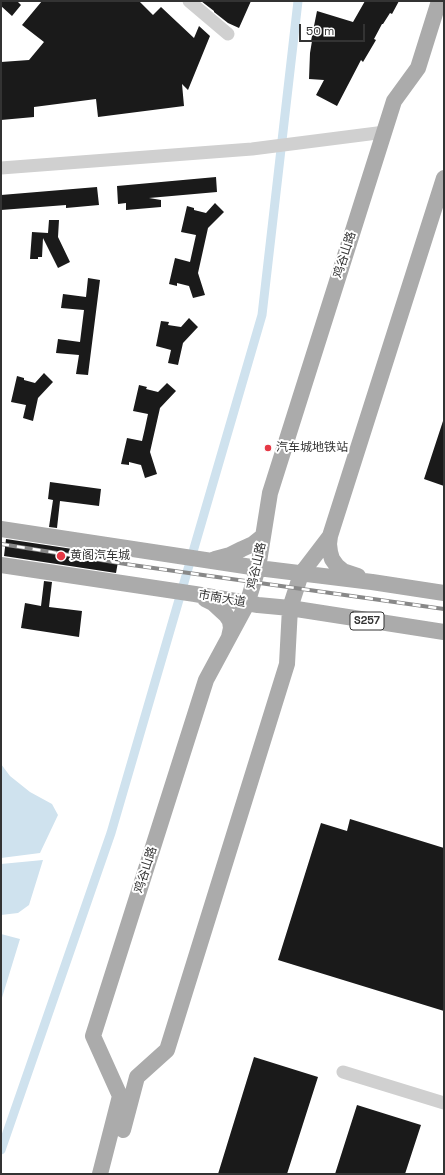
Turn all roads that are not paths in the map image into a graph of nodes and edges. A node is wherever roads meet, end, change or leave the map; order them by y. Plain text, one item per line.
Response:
1 (189, 1) edge
2 (439, 1) edge
3 (228, 34) dead end
4 (385, 132) junction
5 (1, 168) edge
6 (444, 178) edge
7 (1, 529) edge
8 (263, 536) junction
9 (330, 536) junction
10 (203, 560) junction
11 (1, 565) edge
12 (258, 568) junction
13 (301, 574) junction
14 (372, 582) junction
15 (444, 594) edge
16 (247, 604) junction
17 (226, 607) junction
18 (290, 608) junction
19 (322, 614) junction
20 (444, 632) edge
21 (288, 639) junction
22 (227, 642) junction
23 (344, 1072) dead end
24 (444, 1103) edge
25 (100, 1174) edge
26 (110, 1174) edge

1 - 3 street
2 - 4 main road, 鸡谷山路
4 - 5 street
4 - 8 main road, 鸡谷山路
6 - 9 main road
7 - 10 main road
8 - 10 main road
8 - 12 main road, 鸡谷山路
9 - 13 main road
9 - 14 main road
10 - 12 main road
11 - 17 main road, 市南大道 / S257
12 - 13 main road
12 - 16 main road, 鸡谷山路
13 - 14 main road
13 - 18 main road
14 - 15 main road
16 - 17 main road, 市南大道 / S257
16 - 18 main road, 市南大道 / S257
16 - 22 main road, 鸡谷山路
17 - 22 main road
18 - 19 main road, 市南大道 / S257
18 - 21 main road
19 - 20 main road, 市南大道 / S257
19 - 21 main road
21 - 26 main road
22 - 25 main road, 鸡谷山路
23 - 24 street

